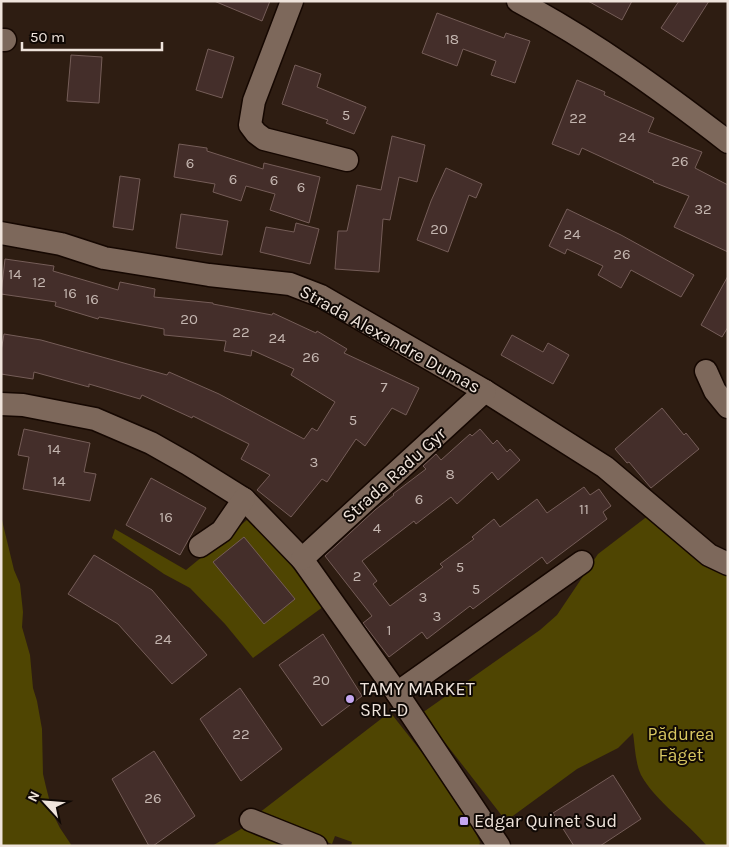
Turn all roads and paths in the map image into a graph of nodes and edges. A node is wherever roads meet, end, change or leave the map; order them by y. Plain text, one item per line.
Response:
1 (292, 1) edge
2 (518, 1) edge
3 (728, 142) edge
4 (347, 160) dead end
5 (1, 233) edge
6 (706, 372) dead end
7 (485, 391) junction
8 (1, 404) edge
9 (728, 407) edge
10 (244, 500) junction
11 (200, 546) dead end
12 (302, 559) junction
13 (582, 562) dead end
14 (728, 564) edge
15 (397, 693) junction
16 (251, 820) dead end
17 (316, 846) edge
18 (499, 846) edge

1 - 4 street
2 - 3 street
5 - 7 street, Strada Alexandre Dumas
6 - 9 street
7 - 12 street, Strada Radu Gyr
7 - 14 street, Strada Alexandre Dumas
8 - 10 street
10 - 11 street
10 - 12 street
12 - 15 street
13 - 15 street
15 - 18 street
16 - 17 street

